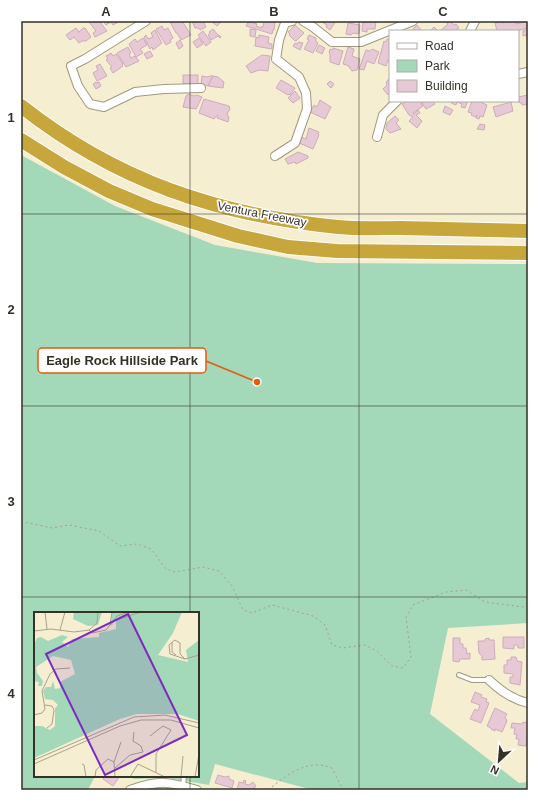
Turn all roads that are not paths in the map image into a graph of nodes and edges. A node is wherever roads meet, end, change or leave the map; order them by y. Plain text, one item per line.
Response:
1 (146, 21) edge
2 (292, 21) edge
3 (303, 21) edge
4 (413, 21) edge
5 (475, 21) edge
6 (391, 30) edge
7 (470, 30) edge
8 (389, 31) edge
9 (201, 88) dead end
10 (396, 102) edge
11 (21, 106) edge
12 (21, 117) edge
13 (21, 130) edge
14 (377, 137) dead end
15 (21, 140) edge
16 (275, 156) dead end
17 (200, 225) junction
18 (528, 231) edge
19 (528, 237) edge
20 (528, 253) edge
21 (459, 675) dead end
22 (489, 680) joint
23 (528, 703) edge
24 (184, 777) edge
25 (183, 786) junction
26 (130, 790) edge
27 (197, 790) edge

1 - 9 street
2 - 16 street
3 - 8 street
4 - 6 street
5 - 7 street
10 - 14 street
11 - 18 highway, Ventura Freeway
12 - 19 highway
13 - 17 highway
15 - 17 highway, Ventura Freeway
17 - 20 highway, Ventura Freeway
21 - 22 lane
22 - 23 street
24 - 25 lane
25 - 26 street
25 - 27 street

